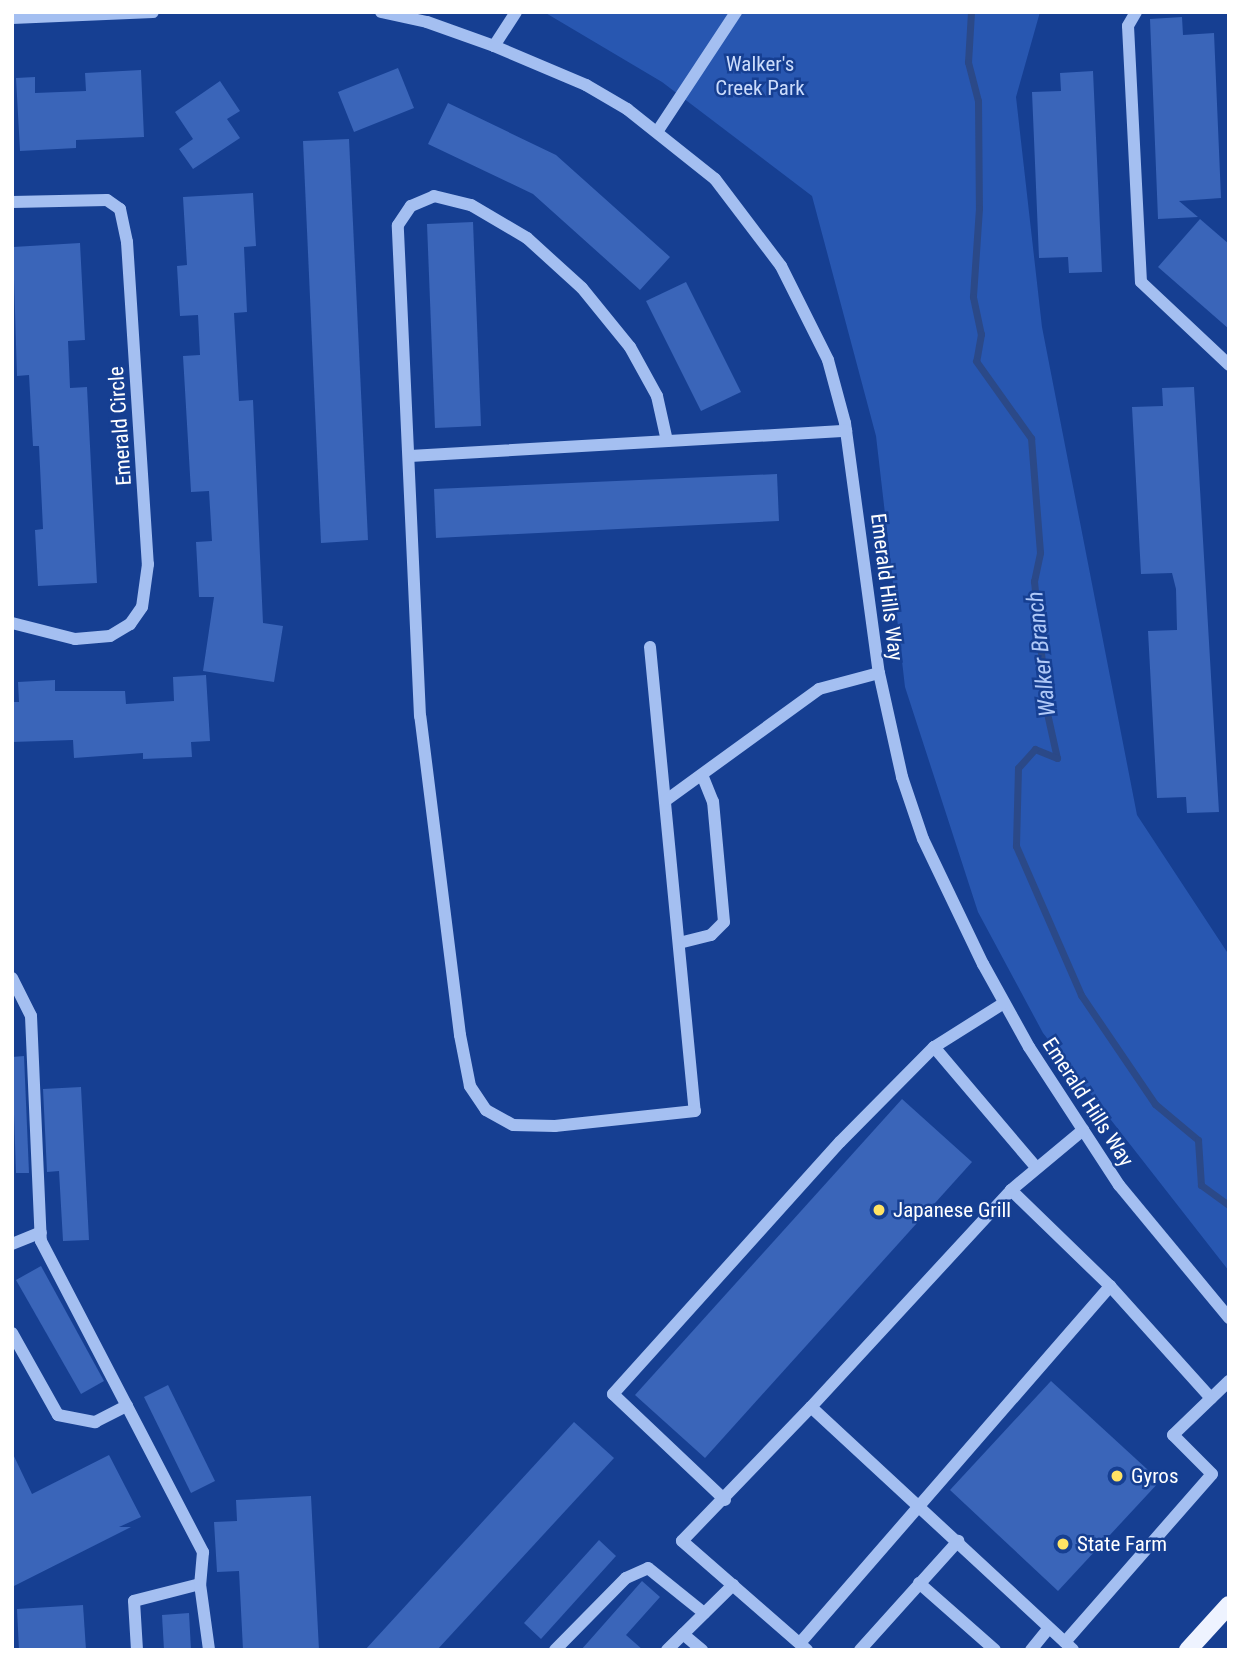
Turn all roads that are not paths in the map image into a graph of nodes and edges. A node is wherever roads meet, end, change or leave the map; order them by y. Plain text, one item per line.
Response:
1 (153, 12) edge
2 (381, 12) edge
3 (516, 12) edge
4 (736, 12) edge
5 (1136, 12) edge
6 (123, 13) edge
7 (12, 18) edge
8 (494, 46) junction
9 (657, 132) junction
10 (12, 202) edge
11 (1229, 365) edge
12 (846, 431) junction
13 (667, 441) junction
14 (410, 456) junction
15 (12, 623) edge
16 (650, 647) dead end
17 (879, 673) junction
18 (702, 775) junction
19 (665, 801) junction
20 (679, 943) junction
21 (12, 978) edge
22 (1004, 1003) junction
23 (934, 1047) junction
24 (1083, 1130) junction
25 (1035, 1166) junction
26 (1011, 1191) junction
27 (41, 1232) junction
28 (12, 1244) edge
29 (1110, 1286) junction
30 (1229, 1318) edge
31 (12, 1333) edge
32 (1229, 1381) edge
33 (1211, 1398) junction
34 (127, 1406) junction
35 (811, 1407) junction
36 (725, 1500) junction
37 (920, 1505) junction
38 (958, 1541) junction
39 (919, 1583) junction
40 (200, 1584) junction
41 (733, 1585) junction
42 (1229, 1605) edge
43 (704, 1613) junction
44 (1049, 1628) junction
45 (683, 1634) junction
46 (804, 1646) edge
47 (1069, 1646) edge
48 (862, 1649) edge
49 (137, 1650) edge
50 (209, 1650) edge
51 (555, 1650) edge
52 (667, 1650) edge
53 (702, 1650) edge
54 (995, 1650) edge
55 (1031, 1650) edge
56 (1188, 1650) edge

1 - 6 street
2 - 8 street, Emerald Hills Way
3 - 8 street
4 - 9 street
5 - 11 street
6 - 7 street
8 - 9 street, Emerald Hills Way
9 - 12 street, Emerald Hills Way
10 - 15 street, Emerald Circle
12 - 13 street
12 - 17 street, Emerald Hills Way
13 - 14 street
13 - 14 street
14 - 20 street
16 - 19 street
17 - 18 street
17 - 22 street, Emerald Hills Way
18 - 19 street
18 - 20 street
19 - 20 street
21 - 27 street
22 - 23 street
22 - 24 street, Emerald Hills Way
23 - 25 street
23 - 36 street
24 - 25 street
24 - 30 street, Emerald Hills Way
25 - 26 street
26 - 29 street
26 - 35 street
27 - 28 street
27 - 34 street
29 - 33 street
29 - 37 street
31 - 34 street
32 - 33 street
33 - 47 street
34 - 40 street
35 - 36 street
35 - 37 street
36 - 41 street
37 - 38 street
37 - 46 street
38 - 39 street
38 - 44 street
39 - 48 street
39 - 54 street
40 - 49 street
40 - 50 street
41 - 43 street
41 - 46 street
42 - 56 main road
43 - 45 street
43 - 51 street
44 - 47 street
44 - 55 street
45 - 52 street
45 - 53 street

